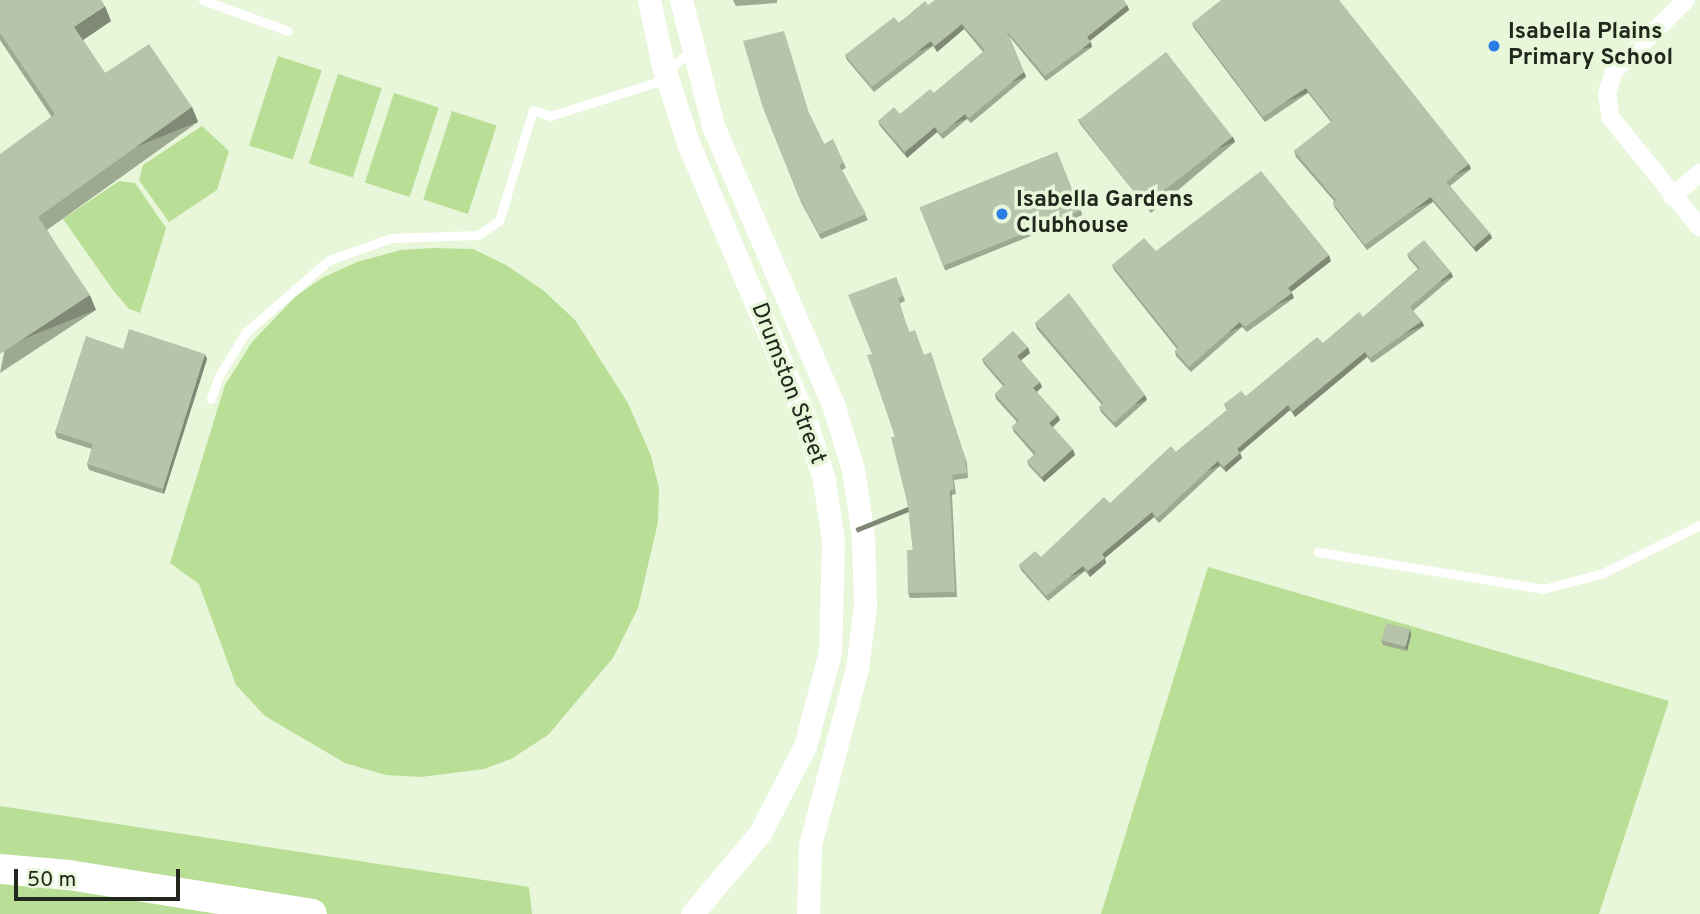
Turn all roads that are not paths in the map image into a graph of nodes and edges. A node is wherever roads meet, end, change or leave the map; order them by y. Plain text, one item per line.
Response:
1 (203, 0) edge
2 (649, 0) edge
3 (681, 0) edge
4 (1686, 0) edge
5 (288, 31) dead end
6 (691, 50) junction
7 (665, 73) junction
8 (1700, 173) edge
9 (1672, 197) junction
10 (1700, 228) edge
11 (211, 399) dead end
12 (1700, 525) edge
13 (1318, 552) dead end
14 (0, 869) edge
15 (220, 900) junction
16 (257, 914) edge
17 (312, 914) edge
18 (692, 914) edge
19 (808, 914) edge

1 - 5 lane
2 - 7 street, Drumston Street
3 - 6 street, Drumston Street
4 - 9 street
6 - 7 lane
6 - 19 street, Drumston Street
7 - 11 lane
7 - 18 street, Drumston Street
8 - 9 street
9 - 10 street
12 - 13 lane
14 - 15 main road
15 - 16 main road
15 - 17 main road

